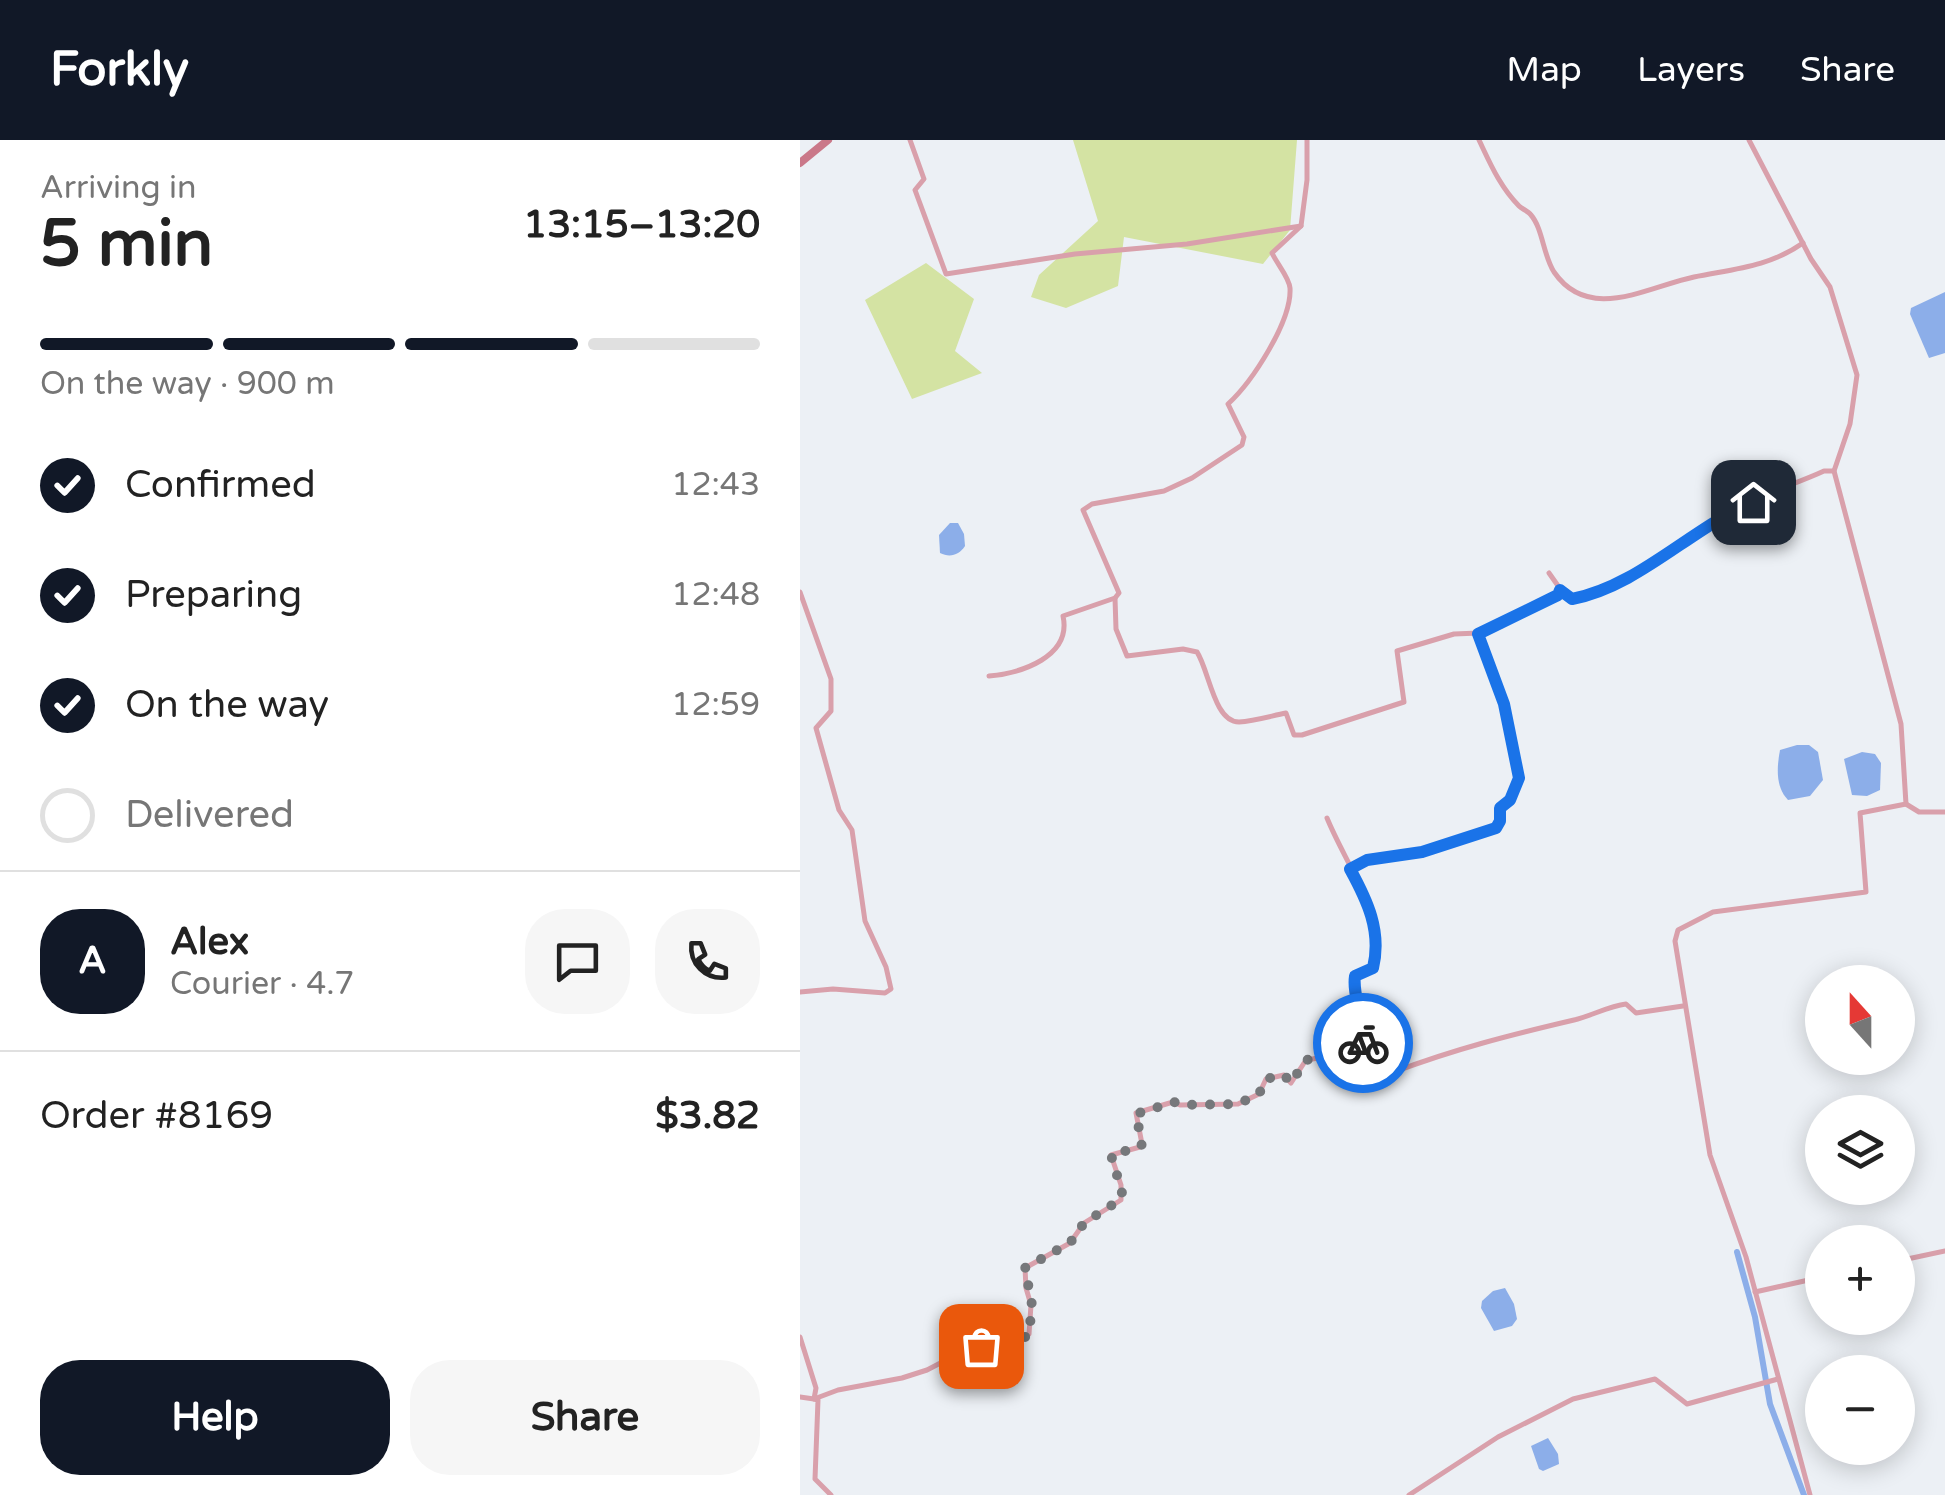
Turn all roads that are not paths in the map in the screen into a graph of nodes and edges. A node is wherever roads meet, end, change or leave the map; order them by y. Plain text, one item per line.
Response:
1 (828, 140) edge
2 (910, 140) edge
3 (1307, 140) edge
4 (1479, 140) edge
5 (1749, 140) edge
6 (800, 164) edge
7 (1302, 226) junction
8 (1803, 243) junction
9 (1834, 471) junction
10 (1548, 573) dead end
11 (1560, 590) junction
12 (800, 592) edge
13 (1115, 598) junction
14 (1478, 634) junction
15 (989, 676) dead end
16 (1906, 804) junction
17 (1945, 812) edge
18 (1327, 818) dead end
19 (1350, 869) junction
20 (800, 992) edge
21 (1684, 1006) junction
22 (1362, 1044) junction
23 (1945, 1251) edge
24 (1915, 1257) edge
25 (1805, 1282) edge
26 (1755, 1292) junction
27 (800, 1338) edge
28 (1775, 1379) junction
29 (800, 1396) edge
30 (814, 1399) junction
31 (832, 1495) edge
32 (1409, 1495) edge
33 (1810, 1495) edge

1 - 6 main road
2 - 7 street
3 - 7 street
4 - 8 street
5 - 8 street
7 - 13 street
8 - 9 street
9 - 11 street
9 - 16 street
10 - 11 street
11 - 14 street
12 - 20 street
13 - 14 street
13 - 15 street
14 - 19 street
16 - 17 street
16 - 21 street
18 - 19 street
19 - 22 street
21 - 22 street
21 - 26 street
22 - 30 street
23 - 24 street
25 - 26 street
26 - 28 street
27 - 30 street
28 - 32 street
28 - 33 street
29 - 30 street
30 - 31 street

